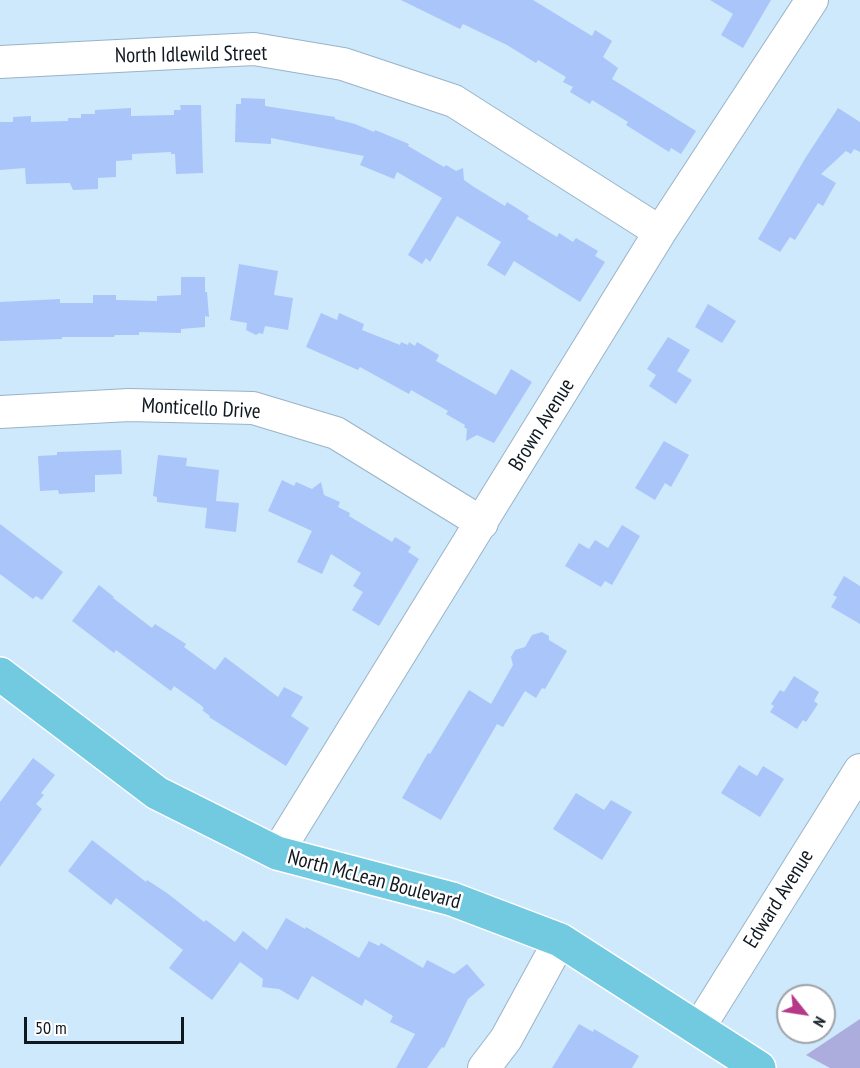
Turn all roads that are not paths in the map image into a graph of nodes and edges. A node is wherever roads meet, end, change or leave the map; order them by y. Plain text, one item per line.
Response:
1 (812, 0) edge
2 (0, 62) edge
3 (660, 232) junction
4 (0, 412) edge
5 (482, 523) junction
6 (4, 684) edge
7 (860, 770) edge
8 (277, 854) junction
9 (560, 940) junction
10 (698, 1029) junction
11 (484, 1068) edge
12 (759, 1068) edge

1 - 3 street, Brown Avenue
2 - 3 street, North Idlewild Street
3 - 5 street, Brown Avenue
4 - 5 street, Monticello Drive
5 - 8 street, Brown Avenue
6 - 8 main road, North McLean Boulevard
7 - 10 street, Edward Avenue
8 - 9 main road, North McLean Boulevard
9 - 10 main road, North McLean Boulevard
9 - 11 street
10 - 12 main road, North McLean Boulevard

